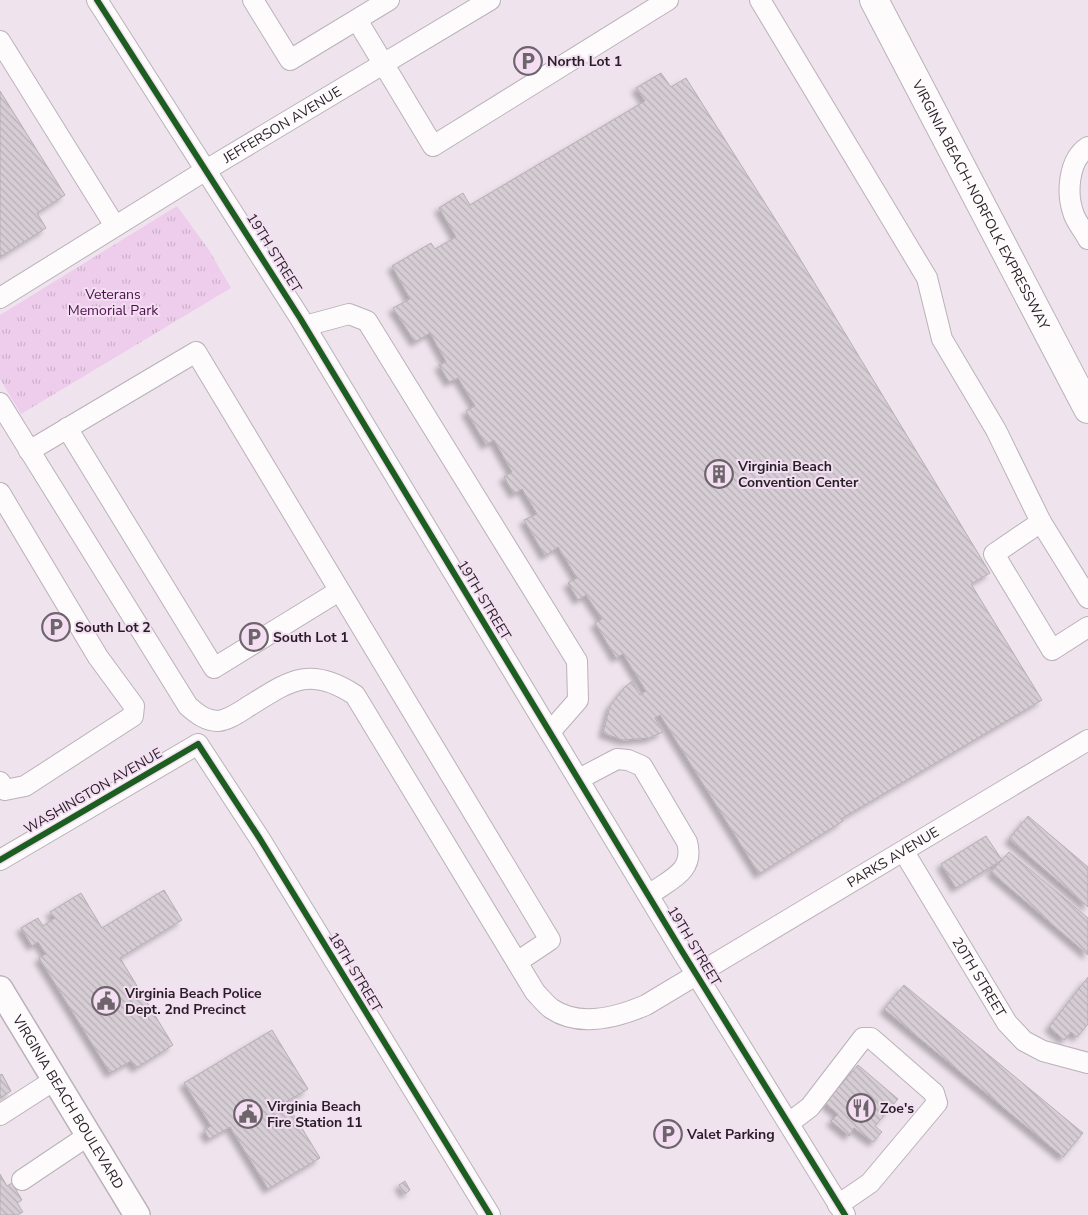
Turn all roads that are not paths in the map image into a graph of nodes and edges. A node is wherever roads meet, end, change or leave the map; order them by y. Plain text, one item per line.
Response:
1 (97, 0) edge
2 (253, 0) edge
3 (389, 0) edge
4 (490, 0) edge
5 (668, 0) edge
6 (760, 0) edge
7 (874, 0) edge
8 (356, 20) junction
9 (0, 41) edge
10 (384, 63) junction
11 (1088, 147) edge
12 (206, 170) junction
13 (115, 226) junction
14 (1088, 239) edge
15 (0, 298) edge
16 (305, 326) junction
17 (0, 403) edge
18 (1088, 409) edge
19 (67, 428) junction
20 (29, 450) junction
21 (0, 493) edge
22 (1041, 522) junction
23 (338, 591) junction
24 (1088, 598) edge
25 (1088, 627) edge
26 (550, 732) junction
27 (1088, 740) edge
28 (198, 744) joint
29 (579, 779) junction
30 (0, 782) edge
31 (904, 852) junction
32 (0, 860) edge
33 (649, 894) junction
34 (517, 962) junction
35 (696, 974) junction
36 (0, 989) edge
37 (1088, 1064) edge
38 (56, 1079) junction
39 (0, 1115) edge
40 (789, 1124) junction
41 (90, 1135) junction
42 (22, 1180) dead end
43 (842, 1210) edge
44 (137, 1215) edge
45 (490, 1215) edge

1 - 12 street, 19TH STREET
2 - 8 street
3 - 8 street
4 - 10 street, JEFFERSON AVENUE
5 - 10 street
6 - 22 street
7 - 18 highway, VIRGINIA BEACH-NORFOLK EXPRESSWAY
8 - 10 street
9 - 13 street
10 - 12 street, JEFFERSON AVENUE
11 - 14 street
12 - 13 street, JEFFERSON AVENUE
12 - 16 street, 19TH STREET
13 - 15 street, JEFFERSON AVENUE
16 - 26 street, 19TH STREET
16 - 26 street
17 - 20 street, PARKS AVENUE
19 - 20 street
19 - 23 street
19 - 23 street
20 - 34 street, PARKS AVENUE
21 - 30 street
22 - 24 street
22 - 25 street
23 - 34 street
26 - 29 street, 19TH STREET
27 - 31 street, PARKS AVENUE
28 - 32 street, WASHINGTON AVENUE
28 - 45 street, 18TH STREET
29 - 33 street, 19TH STREET
29 - 33 street
31 - 35 street, PARKS AVENUE
31 - 37 street, 20TH STREET
33 - 35 street, 19TH STREET
34 - 35 street, PARKS AVENUE
35 - 40 street, 19TH STREET
36 - 38 main road, VIRGINIA BEACH BOULEVARD
38 - 39 street
38 - 41 main road, VIRGINIA BEACH BOULEVARD
40 - 43 street, 19TH STREET
40 - 43 street
41 - 42 street
41 - 44 main road, VIRGINIA BEACH BOULEVARD

